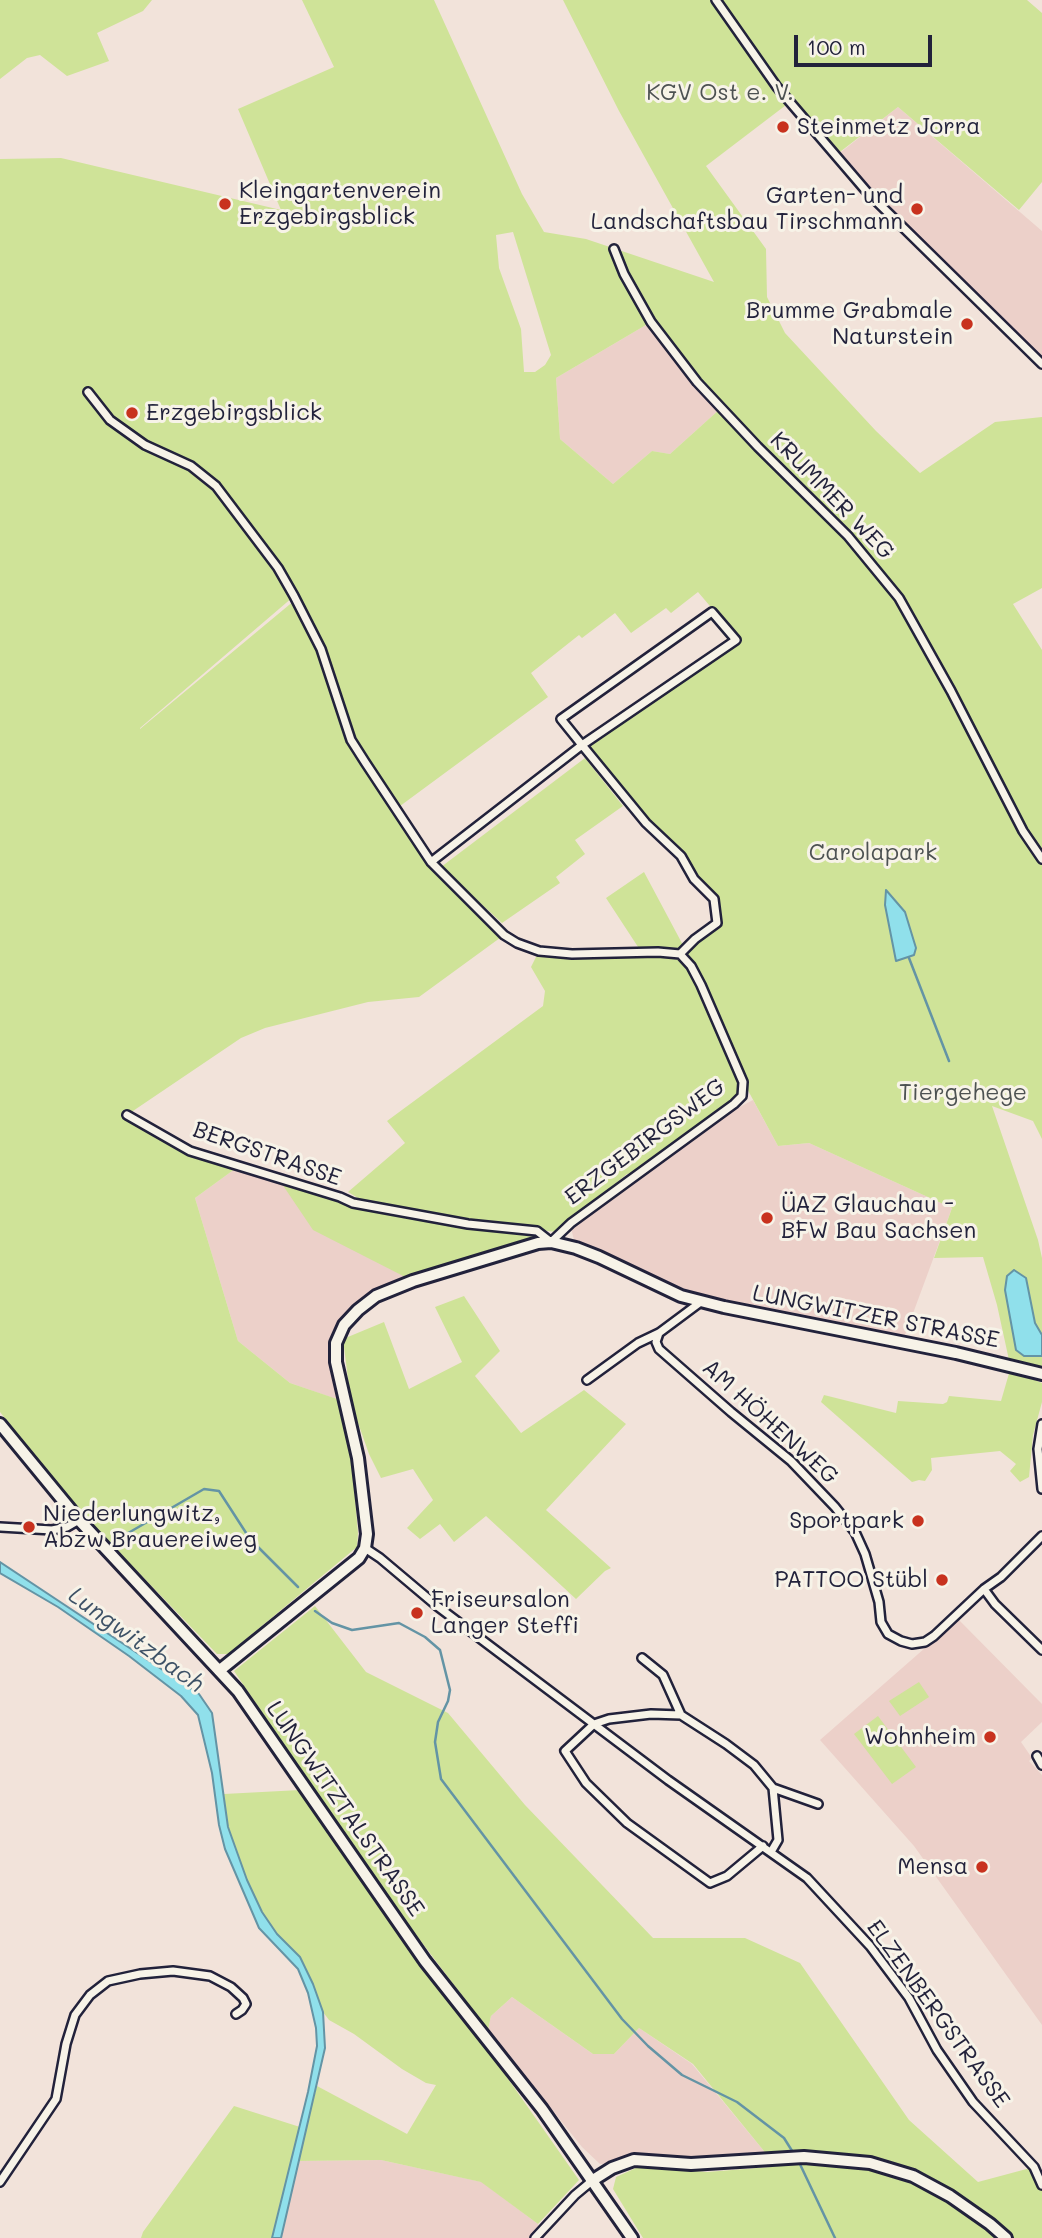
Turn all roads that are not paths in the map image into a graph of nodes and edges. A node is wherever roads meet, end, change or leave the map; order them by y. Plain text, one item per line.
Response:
1 (716, 0) edge
2 (614, 249) dead end
3 (1042, 364) edge
4 (88, 392) dead end
5 (582, 744) junction
6 (1042, 859) edge
7 (431, 862) junction
8 (680, 954) junction
9 (127, 1115) dead end
10 (551, 1242) junction
11 (702, 1301) junction
12 (659, 1334) junction
13 (1042, 1374) edge
14 (587, 1380) dead end
15 (0, 1424) edge
16 (1042, 1424) edge
17 (1042, 1489) edge
18 (79, 1520) junction
19 (0, 1527) edge
20 (1042, 1536) edge
21 (365, 1548) junction
22 (984, 1589) junction
23 (1042, 1650) edge
24 (642, 1658) dead end
25 (220, 1670) junction
26 (681, 1715) junction
27 (594, 1724) junction
28 (1037, 1756) dead end
29 (1042, 1765) edge
30 (773, 1788) junction
31 (818, 1804) dead end
32 (763, 1846) junction
33 (771, 1852) junction
34 (236, 2014) dead end
35 (593, 2180) junction
36 (0, 2182) edge
37 (1042, 2185) edge
38 (535, 2238) edge
39 (632, 2238) edge
40 (1006, 2238) edge

1 - 3 street
2 - 6 street, KRUMMER WEG
4 - 7 street
5 - 5 street
5 - 7 street
5 - 8 street
7 - 8 street
8 - 10 street, ERZGEBIRGSWEG
9 - 10 street, BERGSTRASSE
10 - 11 street, LUNGWITZER STRASSE
10 - 21 street
11 - 12 street
11 - 13 street, LUNGWITZER STRASSE
12 - 14 street
12 - 22 street, AM HÖHENWEG
15 - 18 street, LUNGWITZTALSTRASSE
16 - 17 street
18 - 19 street
18 - 25 street, LUNGWITZTALSTRASSE
20 - 22 street, AM HÖHENWEG
21 - 25 street
21 - 27 street, ELZENBERGSTRASSE
22 - 23 street
24 - 26 street
25 - 35 street, LUNGWITZTALSTRASSE
26 - 27 street
26 - 30 street
27 - 32 street, ELZENBERGSTRASSE
27 - 32 street
28 - 29 street
30 - 31 street
30 - 33 street
32 - 33 street, ELZENBERGSTRASSE
33 - 37 street, ELZENBERGSTRASSE
34 - 36 street
35 - 38 street
35 - 39 street, LUNGWITZTALSTRASSE
35 - 40 street

